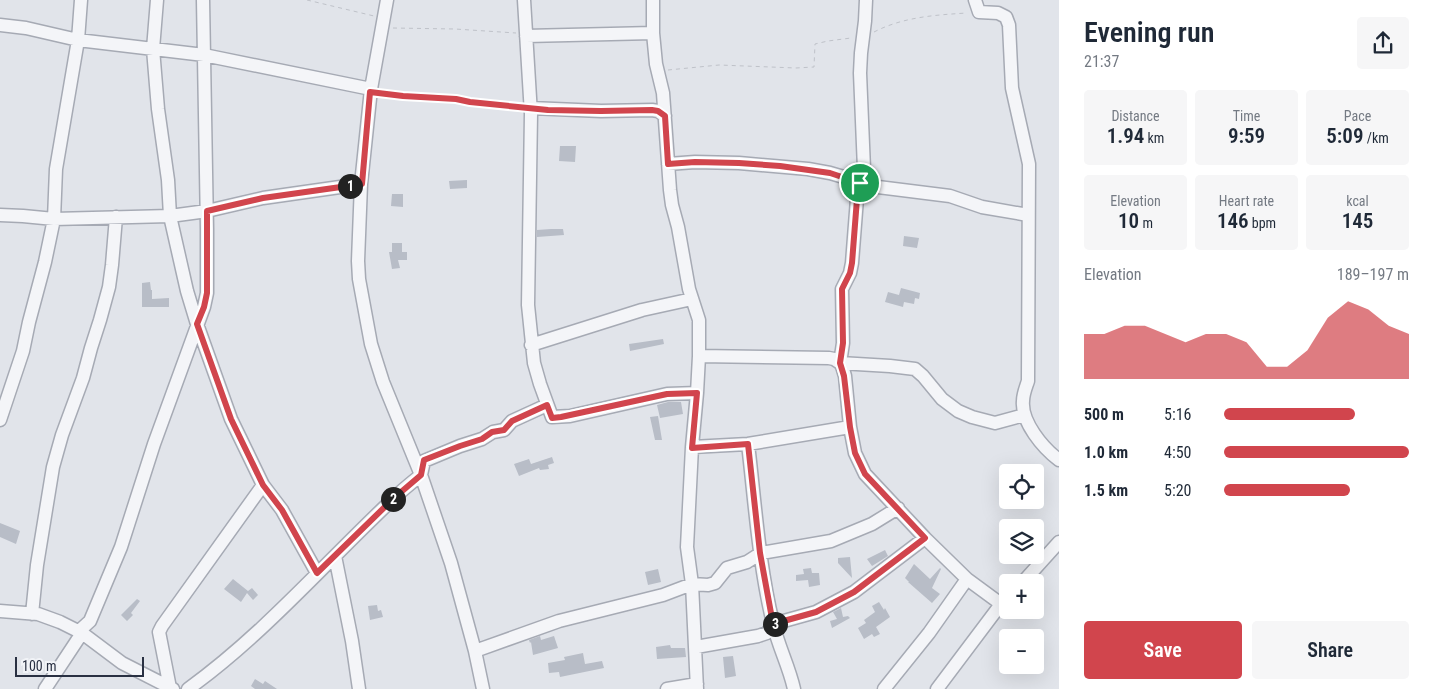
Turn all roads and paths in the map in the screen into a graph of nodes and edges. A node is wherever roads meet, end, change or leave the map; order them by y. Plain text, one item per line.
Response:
1 (81, 0) edge
2 (157, 0) edge
3 (203, 0) edge
4 (307, 0) edge
5 (387, 0) edge
6 (524, 0) edge
7 (653, 0) edge
8 (866, 0) edge
9 (977, 6) edge
10 (383, 23) junction
11 (0, 25) edge
12 (653, 33) junction
13 (526, 36) junction
14 (862, 37) junction
15 (78, 40) junction
16 (152, 49) junction
17 (204, 55) junction
18 (657, 71) junction
19 (370, 90) junction
20 (531, 108) junction
21 (665, 116) junction
22 (668, 164) junction
23 (860, 183) junction
24 (362, 184) junction
25 (207, 211) junction
26 (1028, 214) junction
27 (0, 215) edge
28 (170, 216) junction
29 (116, 217) junction
30 (54, 219) junction
31 (692, 299) junction
32 (197, 324) junction
33 (531, 345) junction
34 (699, 356) junction
35 (840, 363) junction
36 (697, 393) junction
37 (547, 405) junction
38 (1024, 415) junction
39 (0, 420) edge
40 (850, 427) junction
41 (748, 444) junction
42 (692, 448) junction
43 (1059, 460) edge
44 (421, 475) junction
45 (263, 485) junction
46 (898, 508) junction
47 (925, 538) junction
48 (1059, 542) edge
49 (760, 553) junction
50 (335, 556) junction
51 (317, 573) junction
52 (1030, 574) edge
53 (967, 579) junction
54 (692, 584) junction
55 (999, 599) edge
56 (999, 608) edge
57 (0, 611) edge
58 (32, 614) junction
59 (773, 624) junction
60 (80, 632) junction
61 (696, 648) junction
62 (476, 651) junction
63 (697, 687) edge
64 (171, 688) edge
65 (45, 689) edge
66 (188, 689) edge
67 (359, 689) edge
68 (483, 689) edge
69 (667, 689) edge
70 (794, 689) edge
71 (884, 689) edge
72 (937, 689) edge

1 - 15 street
2 - 16 street
3 - 17 street
4 - 10 path
5 - 10 street
6 - 13 street
7 - 12 street
8 - 14 street
9 - 14 path
9 - 26 street
10 - 13 path
10 - 19 street
11 - 15 street
12 - 13 street
12 - 18 street
13 - 20 street
14 - 18 path
14 - 23 street
15 - 16 street
15 - 30 street
16 - 17 street
16 - 28 street
17 - 19 street
17 - 25 street
18 - 21 street
19 - 20 path
19 - 24 street
20 - 21 street
20 - 33 street
21 - 22 street
22 - 23 street
22 - 31 street
23 - 26 street
23 - 35 street
24 - 25 street
24 - 44 street
25 - 28 street
25 - 32 street
26 - 38 street
27 - 30 street
28 - 29 street
28 - 32 street
29 - 30 street
29 - 58 street
30 - 39 street
31 - 33 street
31 - 34 street
32 - 45 street
32 - 60 street
33 - 37 street
34 - 35 street
34 - 36 street
35 - 38 street
35 - 40 street
36 - 37 street
36 - 42 street
37 - 44 street
38 - 43 street
40 - 41 street
40 - 46 street
41 - 42 street
41 - 49 street
42 - 54 street
44 - 50 street
44 - 62 street
45 - 51 street
45 - 64 street
46 - 47 street
46 - 49 street
47 - 53 street
47 - 59 street
48 - 52 street
49 - 54 street
49 - 59 street
50 - 51 street
50 - 67 street
51 - 66 street
53 - 55 street
53 - 71 street
54 - 61 street
54 - 62 street
56 - 72 street
57 - 58 street
58 - 60 street
59 - 61 street
59 - 70 street
60 - 64 street
60 - 65 street
61 - 63 street
62 - 68 street
63 - 69 street

